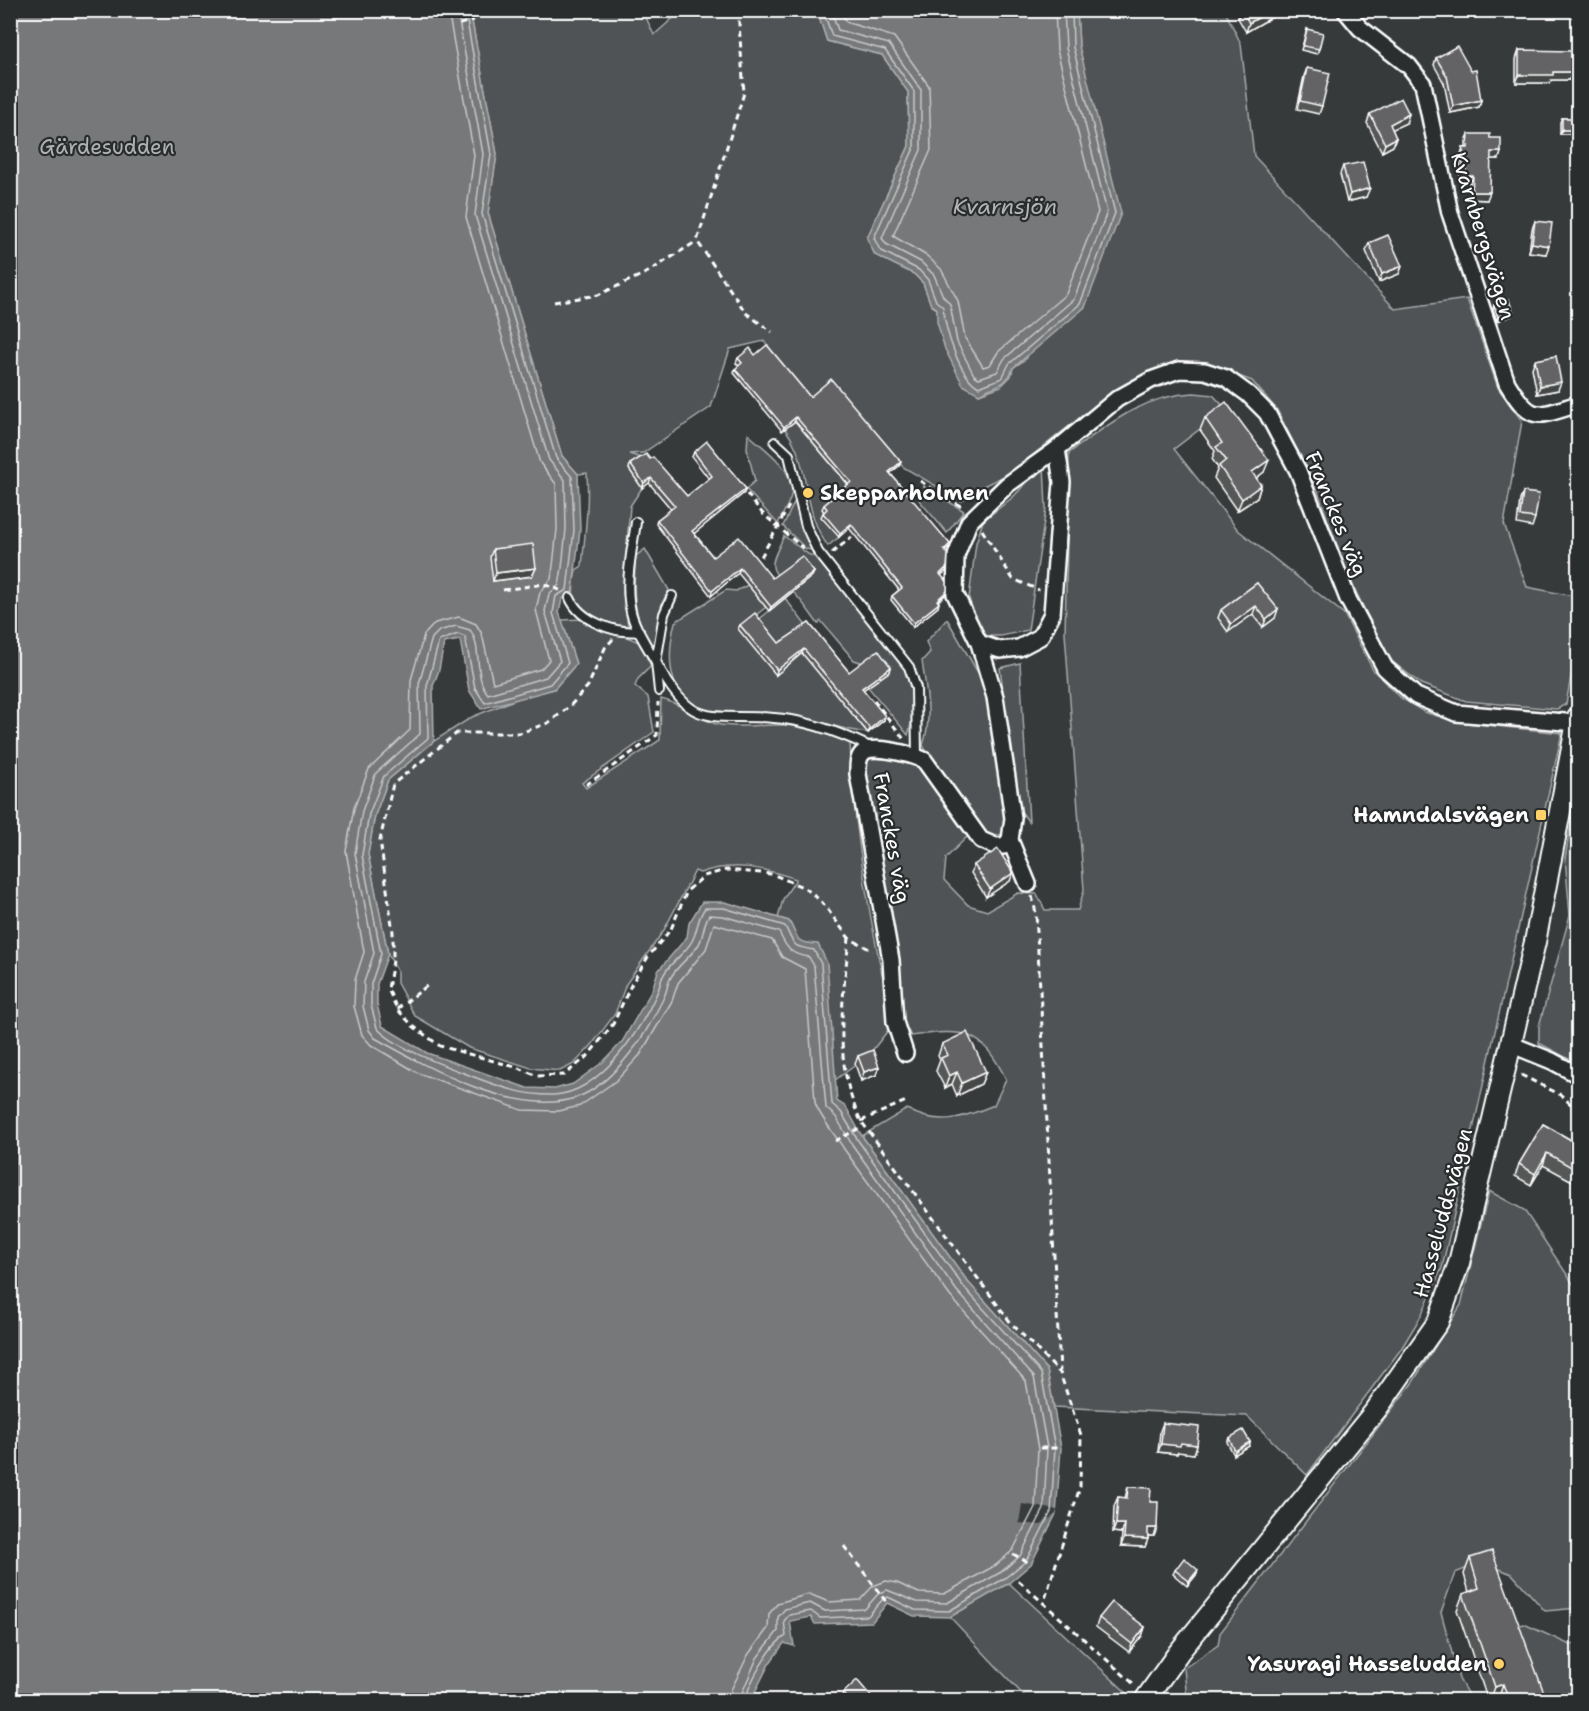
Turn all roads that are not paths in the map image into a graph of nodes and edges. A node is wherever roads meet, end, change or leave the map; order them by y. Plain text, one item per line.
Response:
1 (1345, 10) edge
2 (1578, 404) edge
3 (775, 442) dead end
4 (1057, 449) junction
5 (636, 522) dead end
6 (672, 596) dead end
7 (570, 598) road end
8 (639, 631) junction
9 (978, 643) junction
10 (656, 662) junction
11 (659, 691) road end
12 (1575, 720) edge
13 (872, 748) junction
14 (917, 757) junction
15 (1010, 840) junction
16 (1028, 884) road end
17 (1510, 1044) junction
18 (905, 1053) dead end
19 (1578, 1074) edge
20 (1145, 1695) edge

1 - 2 street, Kvarnbergsvägen
3 - 14 lane
4 - 9 street, Franckes väg
4 - 9 street
4 - 12 street, Franckes väg
5 - 8 lane
6 - 10 lane
7 - 8 lane
8 - 10 lane
9 - 15 street, Franckes väg
10 - 11 lane
10 - 13 lane
12 - 17 street, Hasseluddsvägen
13 - 14 street, Franckes väg
13 - 18 street, Franckes väg
14 - 15 street, Franckes väg
15 - 16 street, Franckes väg
17 - 19 street
17 - 20 street, Hasseluddsvägen

